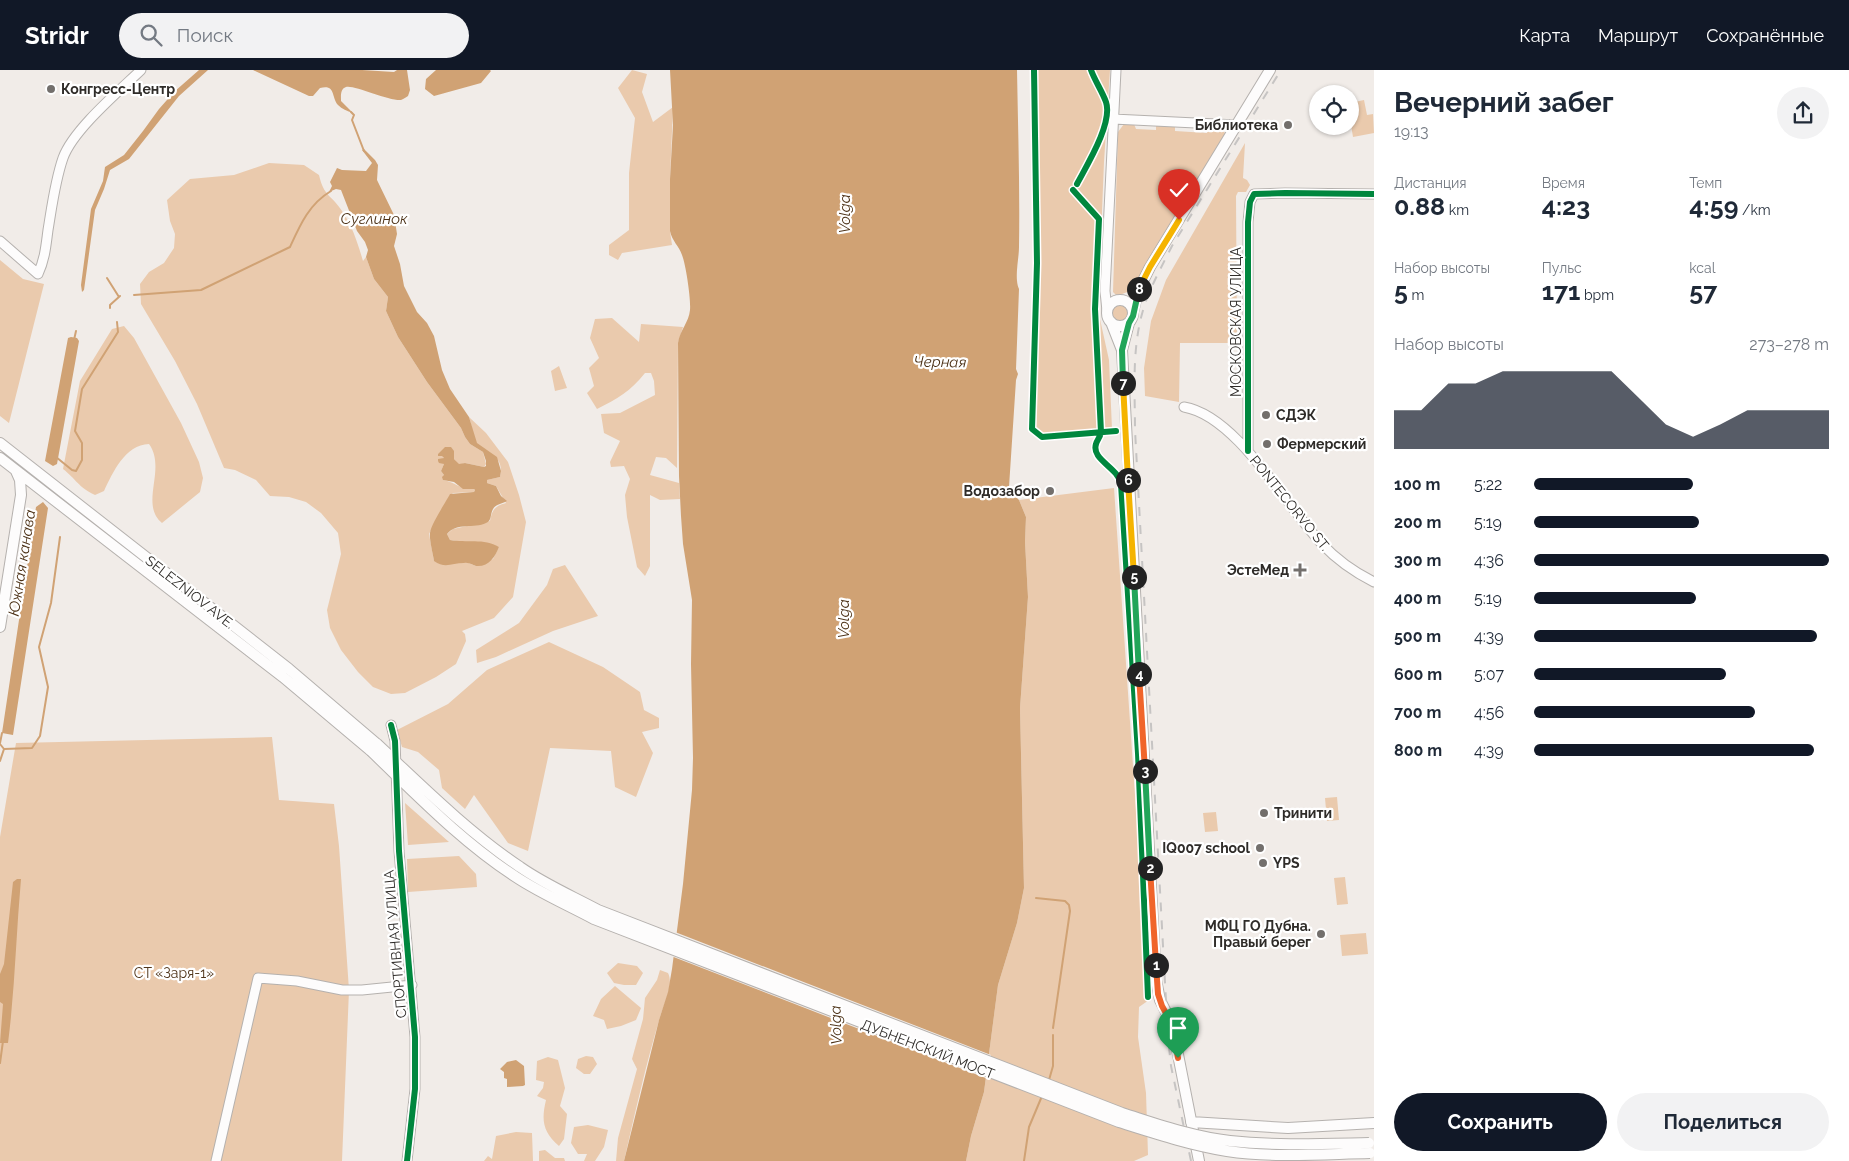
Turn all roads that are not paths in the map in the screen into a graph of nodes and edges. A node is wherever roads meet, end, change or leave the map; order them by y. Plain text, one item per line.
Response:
1 (141, 70) edge
2 (1116, 70) edge
3 (1270, 70) edge
4 (1113, 119) junction
5 (1237, 125) junction
6 (1374, 194) edge
7 (0, 241) edge
8 (1105, 291) junction
9 (1138, 291) junction
10 (1119, 301) junction
11 (1107, 311) junction
12 (1133, 312) junction
13 (1110, 322) junction
14 (1129, 323) junction
15 (1122, 350) junction
16 (1184, 407) dead end
17 (0, 443) edge
18 (1248, 452) junction
19 (0, 458) edge
20 (16, 471) junction
21 (35, 486) junction
22 (20, 495) junction
23 (1374, 582) edge
24 (0, 627) edge
25 (391, 725) dead end
26 (374, 748) junction
27 (412, 985) junction
28 (1191, 1122) junction
29 (1374, 1123) edge
30 (1372, 1148) edge
31 (216, 1161) edge
32 (407, 1161) edge
33 (1199, 1161) edge

1 - 7 street
2 - 4 street
3 - 5 main road
4 - 5 street
4 - 8 street
5 - 9 main road
6 - 18 street, МОСКОВСКАЯ УЛИЦА
8 - 10 street
8 - 11 street
9 - 10 main road
9 - 12 main road
10 - 11 main road
10 - 12 main road
11 - 13 main road
12 - 14 main road
13 - 14 main road
13 - 15 main road
14 - 15 main road
15 - 28 main road
16 - 18 street, PONTECORVO ST.
17 - 26 main road, SELEZNIOV AVE.
18 - 23 street, PONTECORVO ST.
19 - 20 main road, SELEZNIOV AVE.
20 - 21 main road, SELEZNIOV AVE.
20 - 22 main road
21 - 22 main road
21 - 26 main road, SELEZNIOV AVE.
22 - 24 main road
25 - 27 street, СПОРТИВНАЯ УЛИЦА
26 - 30 main road, ДУБНЕНСКИЙ МОСТ, bridge
27 - 31 street
27 - 32 street, СПОРТИВНАЯ УЛИЦА
28 - 29 main road
28 - 33 main road

